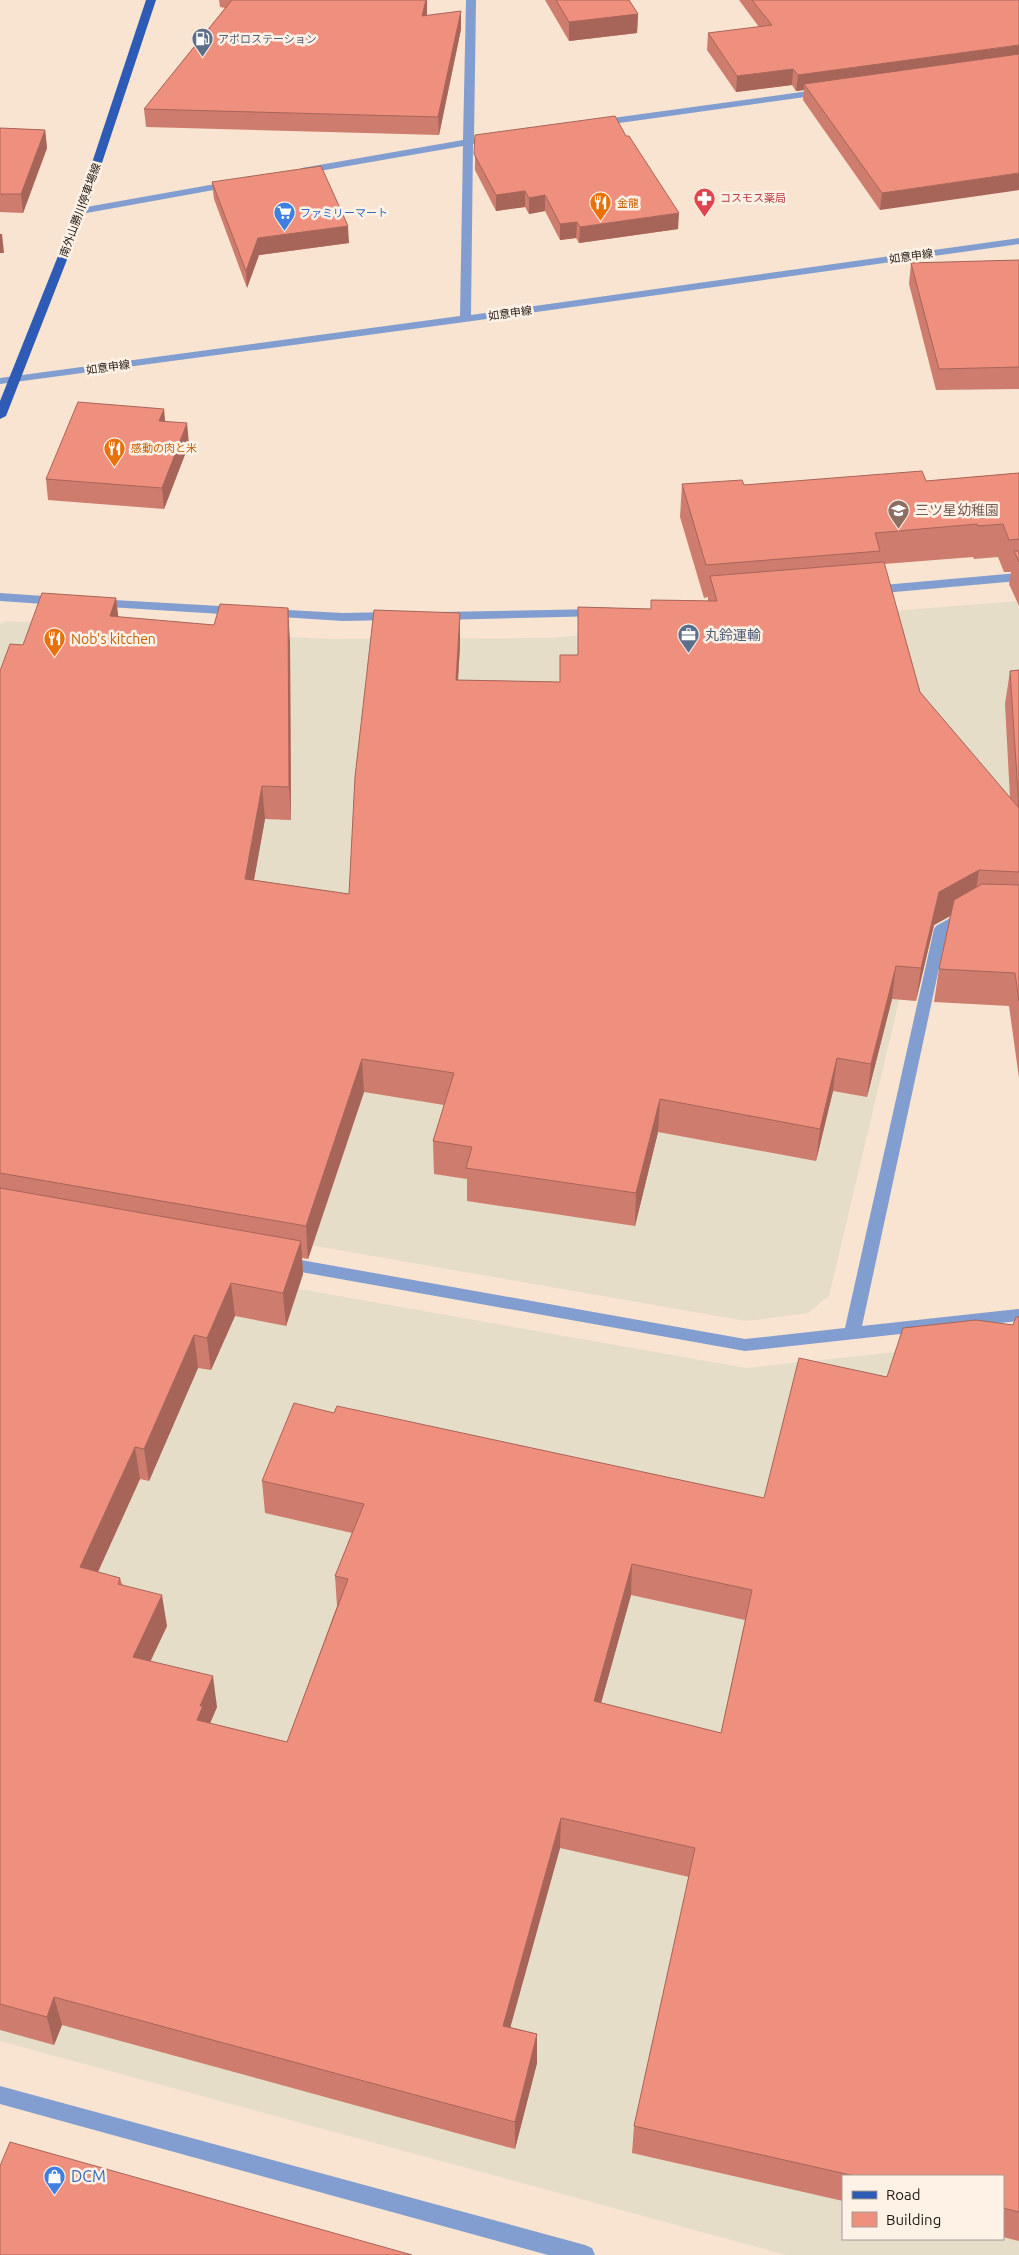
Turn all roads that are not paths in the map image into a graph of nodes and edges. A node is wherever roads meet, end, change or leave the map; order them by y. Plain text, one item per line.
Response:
1 (151, 0) edge
2 (471, 0) edge
3 (832, 91) edge
4 (585, 125) edge
5 (506, 136) edge
6 (467, 142) junction
7 (294, 173) edge
8 (245, 181) edge
9 (81, 210) junction
10 (1019, 240) edge
11 (465, 319) junction
12 (16, 379) junction
13 (0, 381) edge
14 (0, 416) edge
15 (1019, 577) edge
16 (863, 590) edge
17 (0, 597) edge
18 (610, 612) edge
19 (402, 616) edge
20 (432, 616) edge
21 (983, 910) edge
22 (265, 1259) edge
23 (1019, 1315) edge
24 (852, 1334) junction
25 (0, 2095) edge
26 (585, 2255) edge

1 - 9 main road, 南外山勝川停車場線
2 - 6 street
3 - 4 street
5 - 6 street
6 - 7 street
6 - 11 street
8 - 9 street
9 - 12 main road, 南外山勝川停車場線
10 - 11 street, 如意申線
11 - 12 street, 如意申線
12 - 13 street, 如意申線
12 - 14 main road, 南外山勝川停車場線
15 - 16 street
17 - 19 street
18 - 20 street
21 - 24 street
22 - 24 street
23 - 24 street
25 - 26 street

